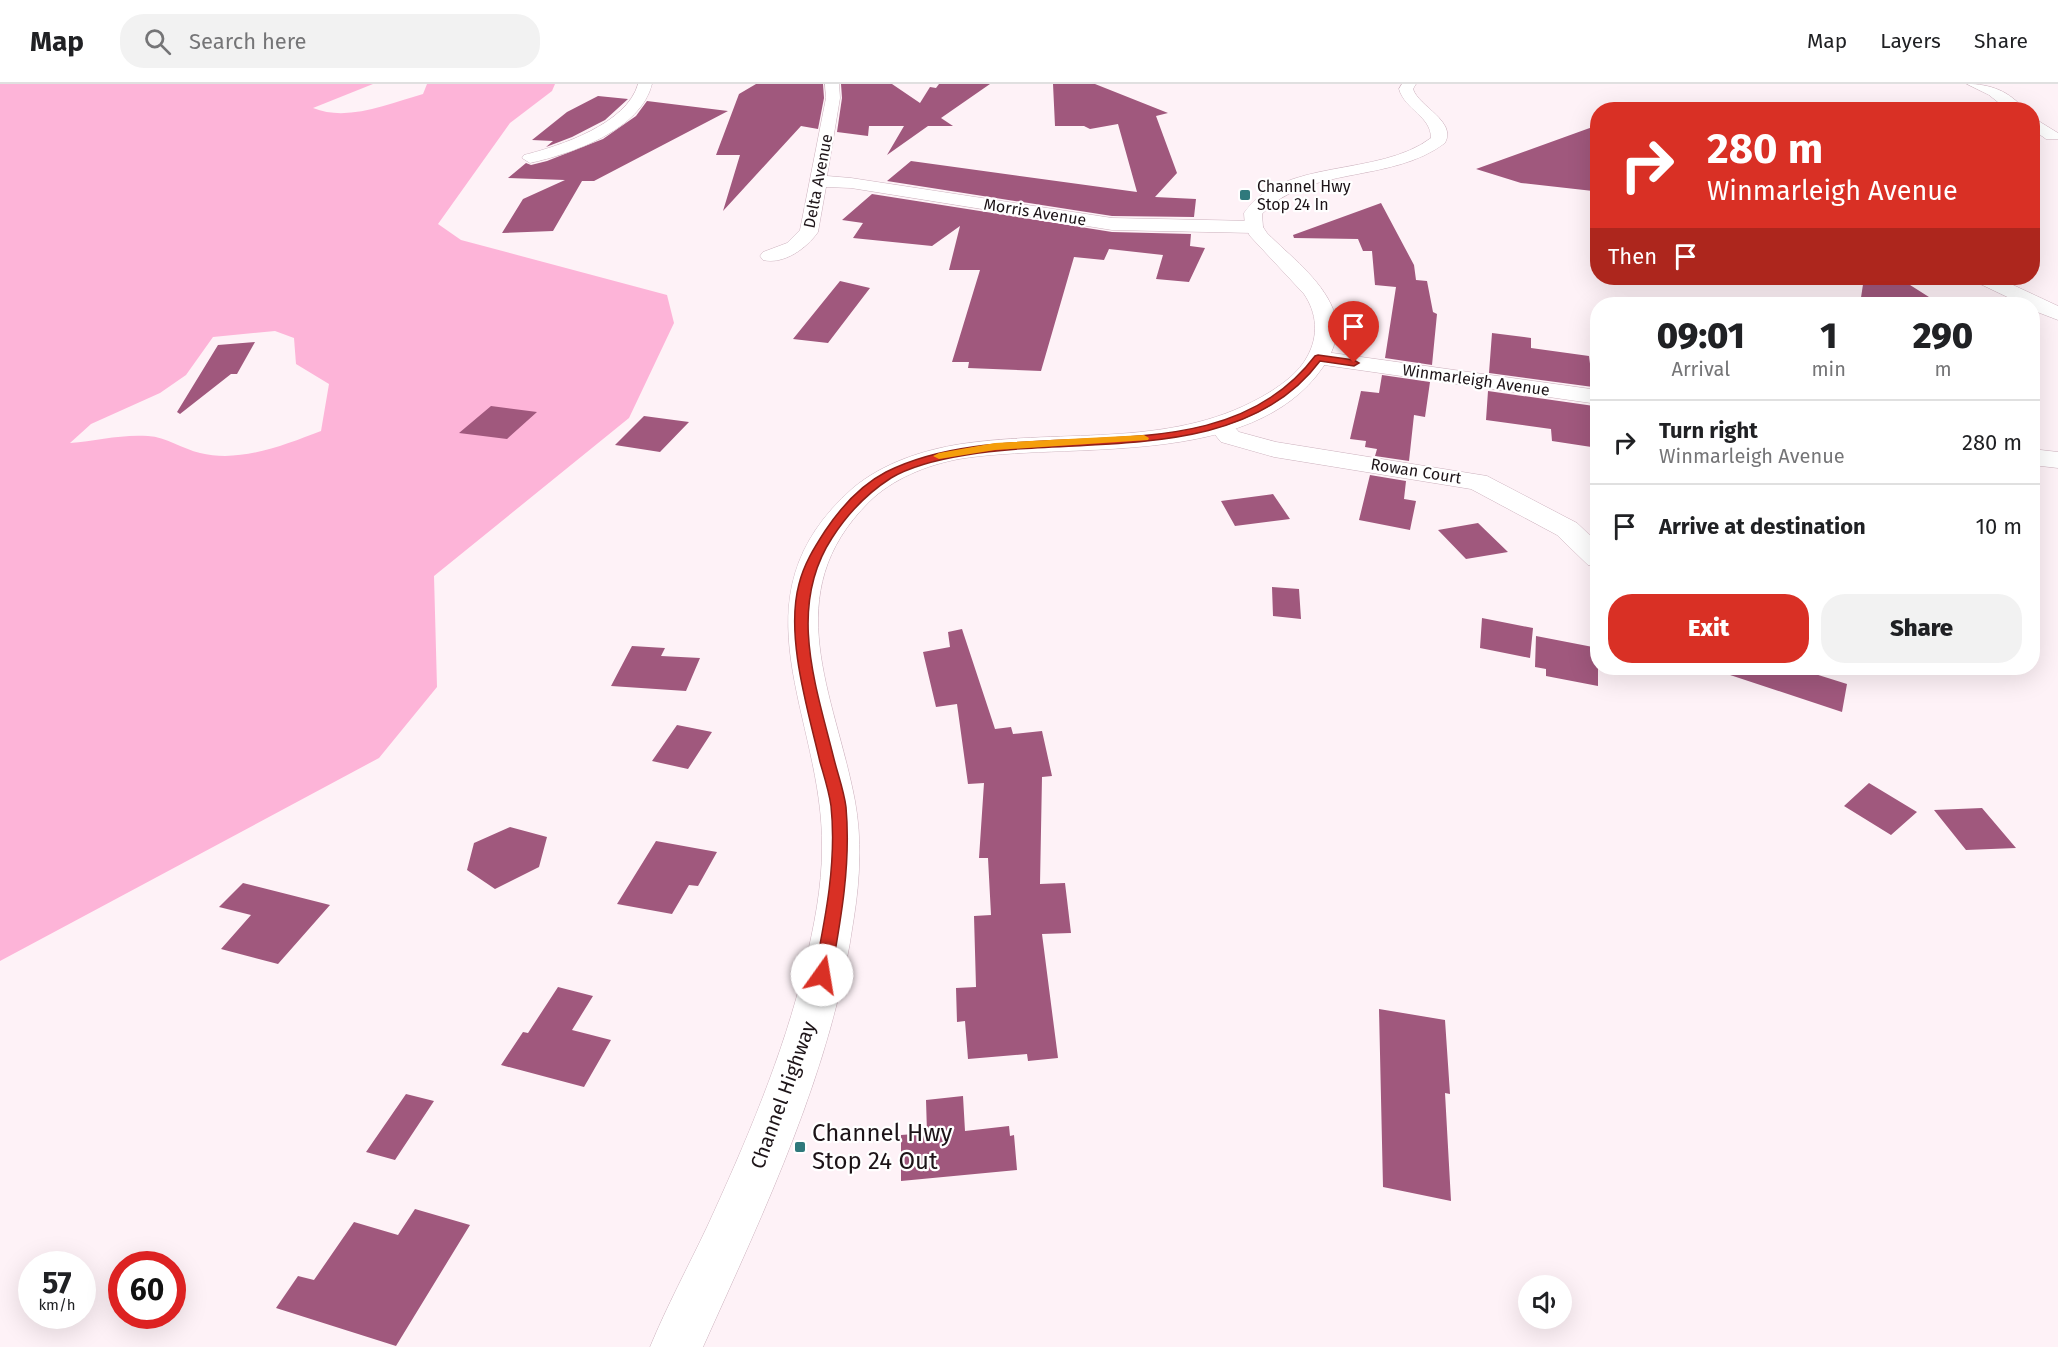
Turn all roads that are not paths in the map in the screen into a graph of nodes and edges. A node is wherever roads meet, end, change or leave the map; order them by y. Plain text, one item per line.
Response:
1 (645, 84) edge
2 (832, 84) edge
3 (1409, 84) edge
4 (1974, 84) edge
5 (2007, 102) edge
6 (2040, 127) edge
7 (2052, 136) dead end
8 (530, 158) dead end
9 (818, 181) junction
10 (1254, 227) junction
11 (770, 256) dead end
12 (1998, 285) edge
13 (2023, 297) edge
14 (2040, 305) edge
15 (2058, 314) edge
16 (1318, 358) junction
17 (1590, 396) edge
18 (1219, 425) junction
19 (2040, 458) edge
20 (2058, 460) edge
21 (1590, 552) edge
22 (676, 1347) edge

1 - 8 street
2 - 9 street, Delta Avenue
3 - 10 street
4 - 5 street
6 - 7 street
9 - 10 street, Morris Avenue
9 - 11 street, Delta Avenue
10 - 16 street, Channel Highway
12 - 13 street
14 - 15 street
16 - 17 street, Winmarleigh Avenue
16 - 18 street, Channel Highway
18 - 21 street, Rowan Court
18 - 22 street, Channel Highway
19 - 20 street

